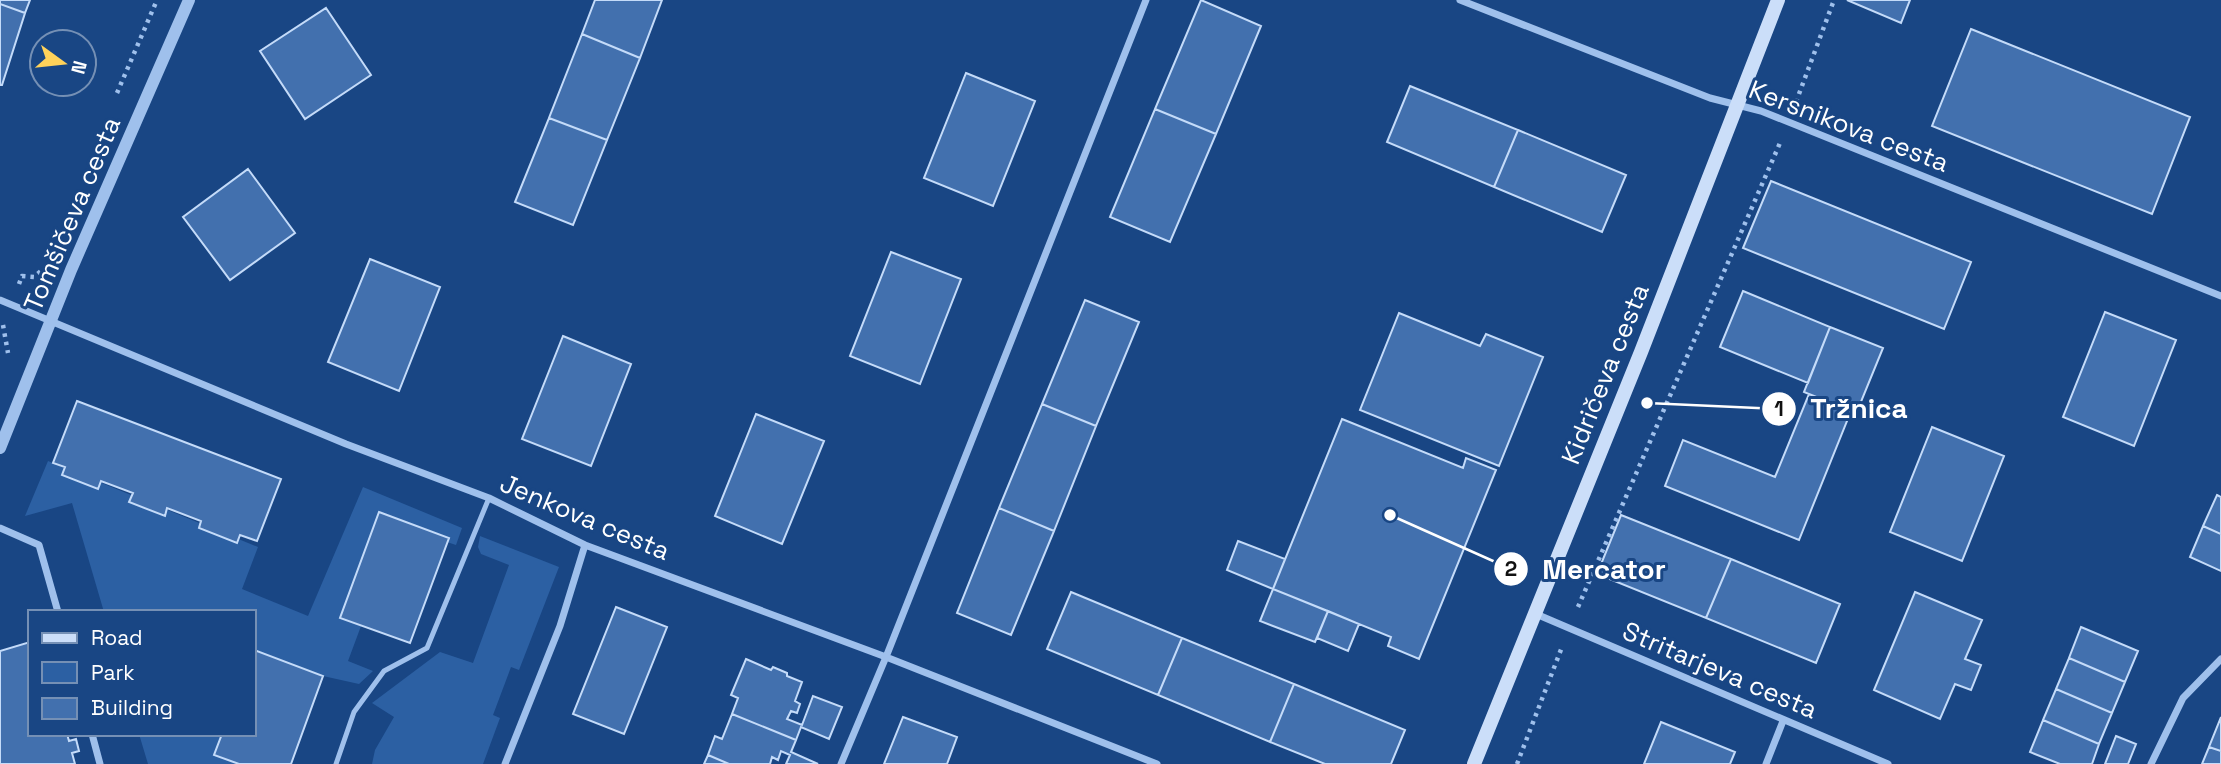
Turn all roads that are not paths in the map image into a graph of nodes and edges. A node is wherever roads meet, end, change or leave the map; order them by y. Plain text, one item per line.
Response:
1 (189, 0) edge
2 (1146, 0) edge
3 (1460, 0) edge
4 (1779, 0) edge
5 (1738, 106) junction
6 (2221, 296) edge
7 (0, 300) edge
8 (51, 320) junction
9 (0, 448) edge
10 (489, 498) junction
11 (0, 528) edge
12 (585, 545) junction
13 (57, 610) edge
14 (1536, 614) junction
15 (886, 657) junction
16 (2221, 659) edge
17 (1783, 721) junction
18 (93, 736) edge
19 (100, 764) edge
20 (336, 764) edge
21 (505, 764) edge
22 (841, 764) edge
23 (1157, 764) edge
24 (1474, 764) edge
25 (1766, 764) edge
26 (1888, 764) edge
27 (2151, 764) edge

1 - 8 street, Tomšičeva cesta
2 - 15 street
3 - 5 street, Kersnikova cesta
4 - 5 main road, Kidričeva cesta
5 - 6 street, Kersnikova cesta
5 - 14 main road, Kidričeva cesta
7 - 8 street, Jenkova cesta
8 - 9 street, Tomšičeva cesta
8 - 10 street, Jenkova cesta
10 - 12 street, Jenkova cesta
10 - 20 lane
11 - 13 street
12 - 15 street, Jenkova cesta
12 - 21 street
14 - 17 street, Stritarjeva cesta
14 - 24 main road, Kidričeva cesta
15 - 22 street
15 - 23 street, Jenkova cesta
16 - 27 street
17 - 25 street
17 - 26 street, Stritarjeva cesta
18 - 19 street

